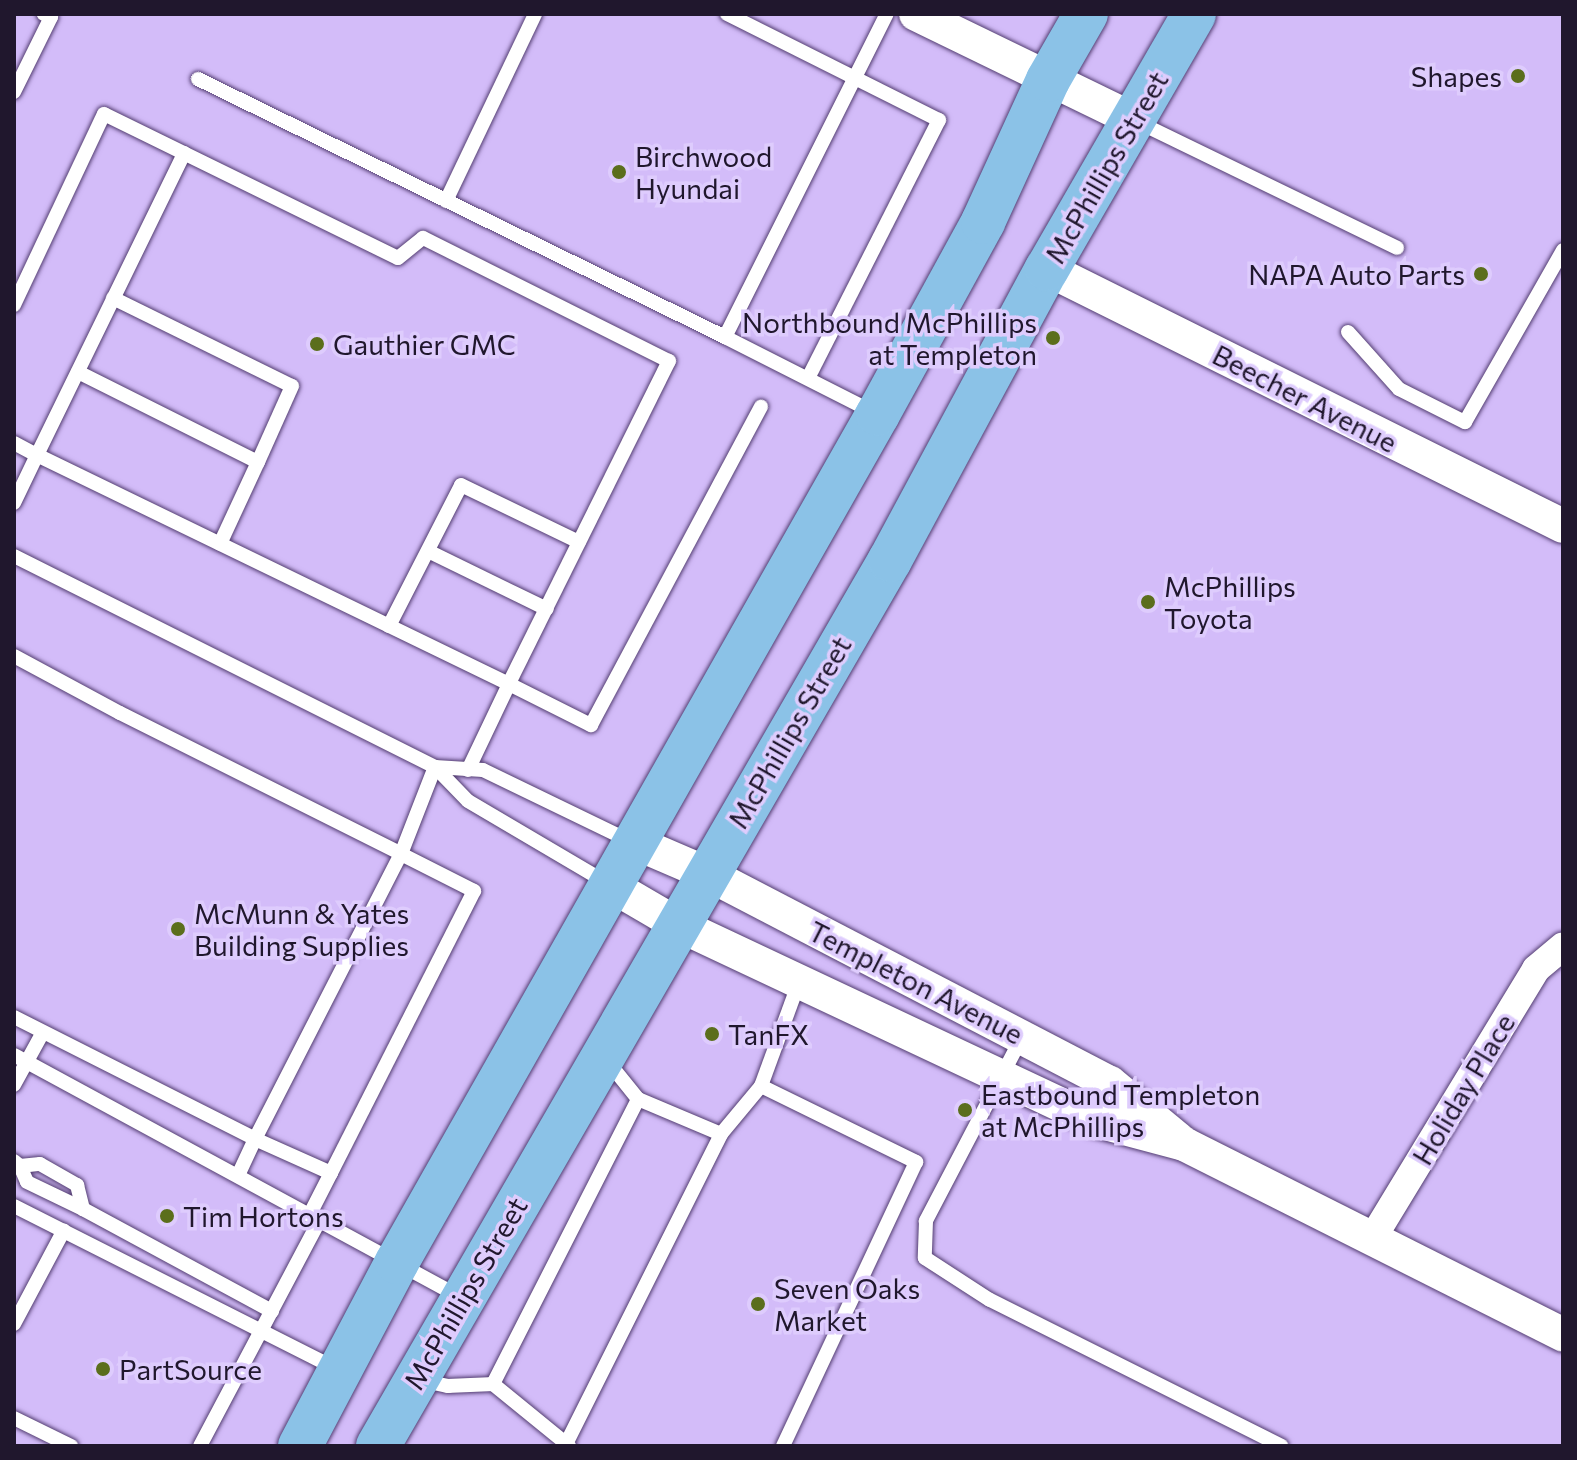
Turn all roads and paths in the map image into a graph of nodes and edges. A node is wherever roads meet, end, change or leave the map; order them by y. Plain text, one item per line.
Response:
1 (535, 14) edge
2 (727, 14) edge
3 (887, 14) edge
4 (916, 14) edge
5 (1086, 14) edge
6 (1194, 14) edge
7 (49, 15) edge
8 (854, 76) junction
9 (198, 79) dead end
10 (1048, 80) junction
11 (14, 92) edge
12 (1134, 120) junction
13 (184, 153) junction
14 (446, 201) junction
15 (1397, 248) dead end
16 (1563, 250) edge
17 (1047, 269) junction
18 (113, 298) junction
19 (14, 305) edge
20 (1348, 332) dead end
21 (725, 337) junction
22 (78, 372) junction
23 (808, 378) junction
24 (761, 407) dead end
25 (878, 414) junction
26 (14, 443) edge
27 (37, 455) junction
28 (258, 462) junction
29 (14, 503) edge
30 (1563, 526) edge
31 (579, 542) junction
32 (220, 544) junction
33 (428, 551) junction
34 (14, 556) edge
35 (547, 609) junction
36 (389, 626) junction
37 (15, 659) edge
38 (509, 684) junction
39 (435, 767) junction
40 (468, 770) junction
41 (634, 842) junction
42 (401, 854) junction
43 (706, 873) junction
44 (612, 886) junction
45 (677, 924) junction
46 (1563, 946) edge
47 (799, 982) junction
48 (14, 1017) edge
49 (43, 1032) junction
50 (1022, 1037) junction
51 (603, 1052) junction
52 (20, 1059) edge
53 (1001, 1078) junction
54 (14, 1085) edge
55 (761, 1086) junction
56 (638, 1099) junction
57 (721, 1134) junction
58 (255, 1139) junction
59 (1184, 1144) junction
60 (17, 1164) edge
61 (331, 1173) junction
62 (238, 1175) junction
63 (14, 1206) edge
64 (83, 1209) junction
65 (315, 1216) junction
66 (64, 1230) junction
67 (1372, 1239) junction
68 (397, 1262) junction
69 (462, 1298) junction
70 (272, 1311) junction
71 (14, 1324) edge
72 (1559, 1324) edge
73 (262, 1329) junction
74 (339, 1371) junction
75 (416, 1380) junction
76 (493, 1384) junction
77 (14, 1418) edge
78 (387, 1443) edge
79 (568, 1445) edge
80 (71, 1446) edge
81 (200, 1446) edge
82 (300, 1446) edge
83 (783, 1446) edge
84 (1282, 1446) edge

1 - 14 lane
2 - 8 lane
3 - 8 lane
4 - 10 street
5 - 10 main road
6 - 12 main road, McPhillips Street
7 - 11 lane
8 - 21 lane
8 - 23 lane
9 - 14 lane
10 - 12 street
10 - 25 main road
12 - 15 lane
12 - 17 main road, McPhillips Street
13 - 18 lane
13 - 19 lane
13 - 31 lane
14 - 21 lane
16 - 20 lane
17 - 30 street, Beecher Avenue
17 - 43 main road, McPhillips Street
18 - 22 lane
18 - 28 lane
21 - 23 lane
22 - 27 lane
22 - 28 lane
23 - 25 lane
24 - 38 lane
25 - 41 main road
26 - 27 lane
27 - 29 lane
27 - 32 lane
28 - 32 lane
31 - 33 lane
31 - 35 lane
32 - 36 lane
33 - 35 lane
33 - 36 lane
34 - 39 lane
35 - 38 lane
36 - 38 lane
37 - 42 lane
38 - 40 lane
39 - 40 lane
39 - 42 lane
39 - 44 lane
40 - 41 lane
41 - 43 street, Templeton Avenue
41 - 44 main road
42 - 58 lane
42 - 61 lane
43 - 45 main road, McPhillips Street
43 - 50 street, Templeton Avenue
44 - 45 street, Templeton Avenue
44 - 68 main road
45 - 47 street, Templeton Avenue
45 - 51 main road, McPhillips Street
46 - 67 street, Holiday Place
47 - 53 street, Templeton Avenue
47 - 55 lane
48 - 49 lane
49 - 52 lane
49 - 58 lane
50 - 53 lane
50 - 59 street, Templeton Avenue
51 - 56 lane
51 - 69 main road, McPhillips Street
52 - 54 lane
52 - 62 lane
53 - 59 street, Templeton Avenue
53 - 84 lane
55 - 57 lane
55 - 83 lane
56 - 57 lane
56 - 76 lane
57 - 79 lane
58 - 61 lane
58 - 62 lane
59 - 67 street, Templeton Avenue
60 - 64 lane
60 - 64 lane
61 - 65 lane
62 - 65 lane
63 - 66 lane
64 - 70 lane
65 - 68 lane
65 - 70 lane
66 - 71 lane
66 - 73 lane
67 - 72 street, Templeton Avenue
68 - 69 lane
68 - 74 main road
69 - 75 main road, McPhillips Street
70 - 73 lane
73 - 74 lane
73 - 81 lane
74 - 82 main road
75 - 76 lane
75 - 78 main road, McPhillips Street
76 - 79 lane
77 - 80 lane

